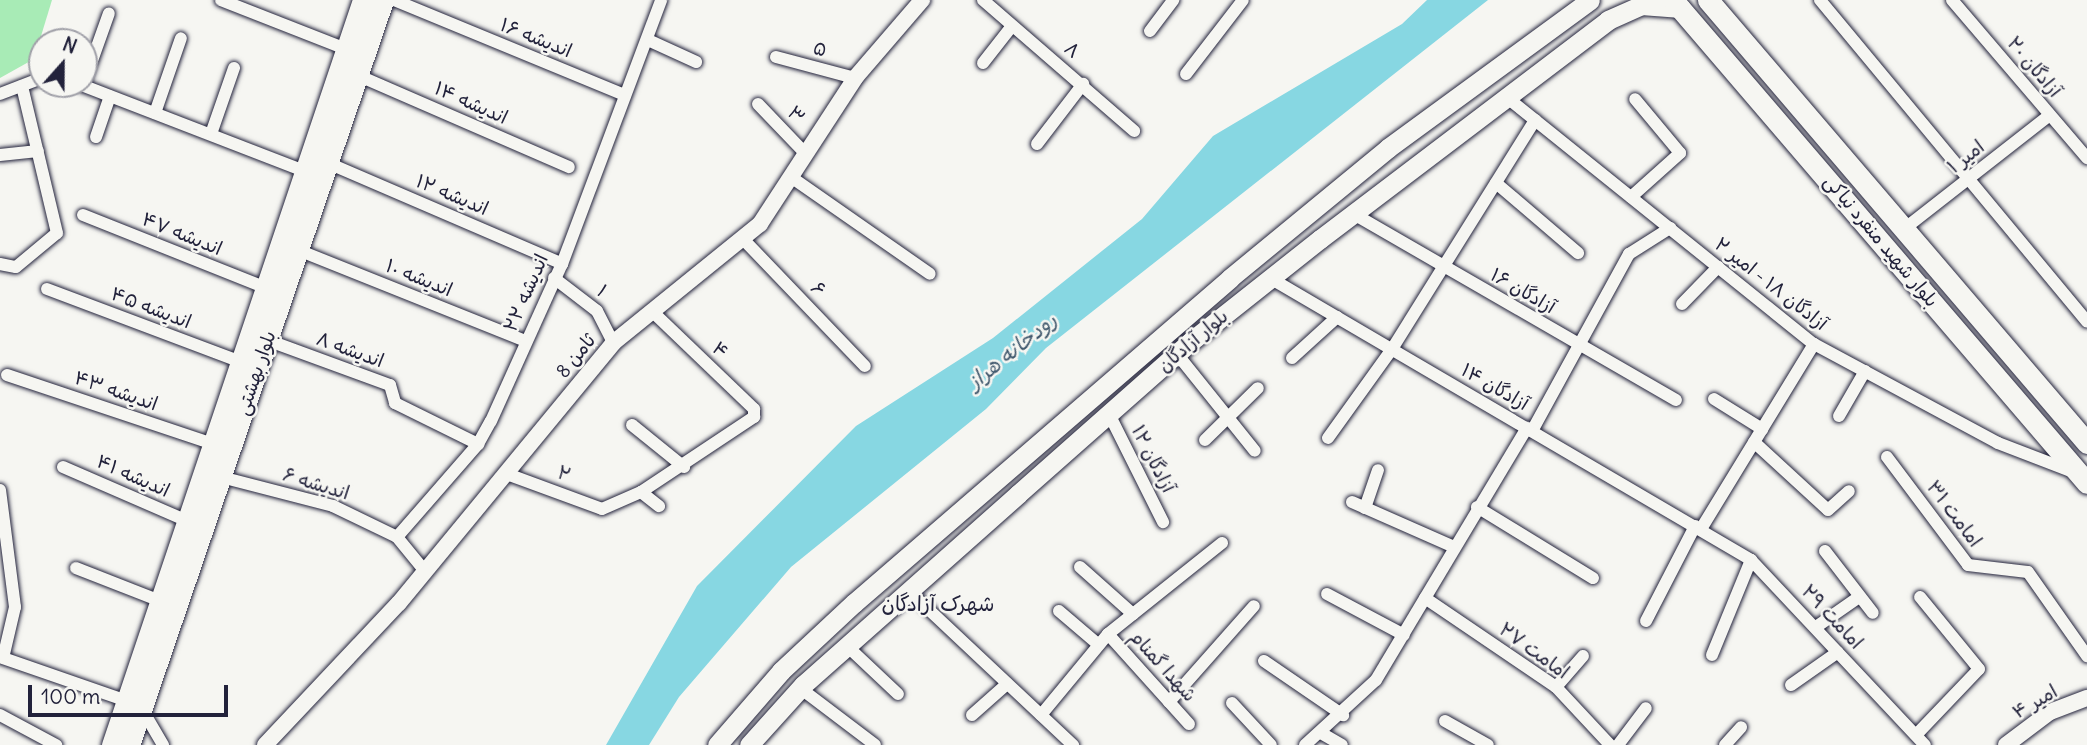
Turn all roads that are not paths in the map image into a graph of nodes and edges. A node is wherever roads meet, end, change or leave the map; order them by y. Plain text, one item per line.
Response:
1 (221, 0) edge
2 (363, 0) edge
3 (383, 0) edge
4 (394, 0) edge
5 (661, 0) edge
6 (922, 0) edge
7 (983, 0) edge
8 (1173, 0) edge
9 (1242, 0) edge
10 (1590, 0) edge
11 (1708, 0) edge
12 (1820, 0) edge
13 (1952, 0) edge
14 (1677, 4) edge
15 (108, 13) dead end
16 (1012, 26) junction
17 (1150, 31) dead end
18 (181, 38) dead end
19 (98, 40) edge
20 (648, 40) junction
21 (776, 57) dead end
22 (352, 62) junction
23 (696, 62) dead end
24 (983, 63) dead end
25 (234, 68) dead end
26 (1186, 74) dead end
27 (855, 78) junction
28 (28, 84) edge
29 (1083, 84) junction
30 (22, 86) junction
31 (98, 91) edge
32 (0, 94) edge
33 (625, 95) junction
34 (110, 96) junction
35 (1505, 96) junction
36 (1635, 99) dead end
37 (758, 104) dead end
38 (155, 113) junction
39 (2050, 115) junction
40 (1809, 118) junction
41 (1535, 120) junction
42 (1418, 126) junction
43 (1134, 131) dead end
44 (1788, 132) junction
45 (211, 134) junction
46 (96, 137) dead end
47 (1037, 144) dead end
48 (1437, 147) junction
49 (1838, 151) junction
50 (38, 152) junction
51 (806, 154) junction
52 (0, 155) edge
53 (2087, 158) edge
54 (328, 163) junction
55 (569, 167) dead end
56 (1819, 168) junction
57 (305, 171) junction
58 (790, 177) junction
59 (1969, 179) junction
60 (1496, 183) junction
61 (1631, 197) junction
62 (1352, 213) junction
63 (83, 215) dead end
64 (1670, 229) junction
65 (1904, 229) junction
66 (743, 239) junction
67 (298, 250) junction
68 (1578, 253) dead end
69 (0, 264) edge
70 (562, 264) junction
71 (1443, 267) junction
72 (1718, 267) junction
73 (930, 274) dead end
74 (554, 278) junction
75 (1270, 278) junction
76 (266, 288) junction
77 (47, 289) dead end
78 (1682, 304) dead end
79 (654, 313) junction
80 (1336, 317) junction
81 (2087, 322) edge
82 (267, 340) junction
83 (526, 341) junction
84 (613, 343) junction
85 (1814, 344) junction
86 (1579, 346) junction
87 (1392, 349) junction
88 (1177, 354) junction
89 (1292, 358) dead end
90 (241, 362) junction
91 (865, 366) dead end
92 (1865, 371) junction
93 (7, 375) dead end
94 (1258, 388) dead end
95 (1714, 399) dead end
96 (1676, 400) dead end
97 (1109, 414) junction
98 (1839, 416) dead end
99 (1229, 417) junction
100 (632, 425) dead end
101 (1762, 429) junction
102 (1530, 430) junction
103 (1328, 438) dead end
104 (1205, 440) dead end
105 (1754, 442) junction
106 (2087, 443) edge
107 (213, 444) junction
108 (478, 444) junction
109 (1255, 451) dead end
110 (1887, 457) dead end
111 (63, 467) dead end
112 (684, 467) junction
113 (1378, 470) dead end
114 (507, 474) junction
115 (220, 477) junction
116 (2083, 479) edge
117 (0, 490) edge
118 (1849, 491) dead end
119 (641, 492) junction
120 (659, 506) dead end
121 (1477, 508) junction
122 (187, 521) junction
123 (1163, 522) dead end
124 (1698, 528) junction
125 (397, 537) junction
126 (1223, 543) dead end
127 (1454, 547) junction
128 (1825, 551) dead end
129 (1751, 560) junction
130 (1080, 567) dead end
131 (76, 568) dead end
132 (424, 570) junction
133 (1593, 578) dead end
134 (910, 592) junction
135 (1327, 594) dead end
136 (1858, 597) junction
137 (1920, 597) dead end
138 (1425, 598) junction
139 (160, 601) junction
140 (1254, 606) dead end
141 (1059, 611) dead end
142 (1873, 613) dead end
143 (1133, 614) junction
144 (1646, 621) dead end
145 (1816, 627) junction
146 (1108, 634) junction
147 (1404, 635) junction
148 (1099, 645) junction
149 (847, 646) junction
150 (1838, 652) junction
151 (1712, 654) dead end
152 (1583, 656) dead end
153 (2087, 656) edge
154 (1, 657) edge
155 (1264, 661) dead end
156 (1007, 684) junction
157 (1791, 685) dead end
158 (1556, 687) junction
159 (800, 688) junction
160 (898, 694) dead end
161 (2087, 698) edge
162 (1169, 702) junction
163 (1232, 703) dead end
164 (134, 705) junction
165 (1646, 708) dead end
166 (0, 715) edge
167 (972, 715) dead end
168 (1041, 715) junction
169 (1343, 715) junction
170 (1445, 721) dead end
171 (1189, 724) dead end
172 (1741, 727) dead end
173 (1321, 733) junction
174 (1921, 740) edge
175 (2009, 744) edge
176 (56, 745) edge
177 (112, 745) edge
178 (129, 745) edge
179 (163, 745) edge
180 (265, 745) edge
181 (717, 745) edge
182 (749, 745) edge
183 (876, 745) edge
184 (1073, 745) edge
185 (1271, 745) edge
186 (1305, 745) edge
187 (1342, 745) edge
188 (1488, 745) edge
189 (1610, 745) edge
190 (1618, 745) edge
191 (1725, 745) edge

1 - 22 street, اندیشه ۱۴
2 - 22 main road, بلوار بهشتی
3 - 22 main road, بلوار بهشتی
4 - 33 street, اندیشه ۱۶
5 - 20 street, اندیشه ۲۲
6 - 27 street, ثامن 8
7 - 16 street, ۸
8 - 17 street
9 - 26 street
10 - 42 main road, بلوار آزادگان
11 - 40 main road, بلوار شهید منفرد نیاکی
12 - 59 street
13 - 39 street, آزادگان ۲۰
14 - 35 main road, بلوار آزادگان
14 - 44 main road, بلوار شهید منفرد نیاکی
15 - 19 street
16 - 24 street
16 - 29 street, ۸
18 - 38 street
20 - 23 street
20 - 33 street, اندیشه ۲۲
21 - 27 street, ۵
22 - 54 main road, بلوار بهشتی
22 - 55 street, اندیشه ۱۴
22 - 57 main road, بلوار بهشتی
25 - 45 street
27 - 51 street, ثامن 8
28 - 30 street
29 - 43 street, ۸
29 - 47 street
30 - 32 street
30 - 50 street
31 - 34 street
33 - 70 street, اندیشه ۲۲
34 - 38 street
34 - 46 street
35 - 41 street, آزادگان ۱۸ - امیر ۲
35 - 48 main road, بلوار آزادگان
36 - 61 street
37 - 51 street, ۳
38 - 45 street
39 - 53 street, آزادگان ۲۰
39 - 59 street, امیر ۱
40 - 44 main road
40 - 49 main road, بلوار شهید منفرد نیاکی
41 - 60 street
41 - 61 street, آزادگان ۱۸ - امیر ۲
42 - 48 main road
42 - 181 main road, بلوار آزادگان
44 - 56 main road, بلوار شهید منفرد نیاکی
45 - 57 street
48 - 62 main road, بلوار آزادگان
49 - 56 main road
49 - 65 main road, بلوار شهید منفرد نیاکی
50 - 52 street
50 - 69 street
51 - 58 street, ثامن 8
54 - 67 main road, بلوار بهشتی
54 - 70 street, اندیشه ۱۲
56 - 116 main road, بلوار شهید منفرد نیاکی
57 - 76 main road, بلوار بهشتی
58 - 66 street, ثامن 8
58 - 73 street
59 - 65 street, امیر ۱
59 - 81 street
60 - 68 street
60 - 71 street
61 - 64 street, آزادگان ۱۸ - امیر ۲
62 - 71 street, آزادگان ۱۶
62 - 75 main road, بلوار آزادگان
63 - 76 street, اندیشه ۴۷
64 - 72 street, آزادگان ۱۸ - امیر ۲
64 - 86 street
65 - 106 main road, بلوار شهید منفرد نیاکی
66 - 79 street, ثامن 8
66 - 91 street, ۶
67 - 82 main road, بلوار بهشتی
67 - 83 street, اندیشه ۱۰
70 - 74 street, اندیشه ۲۲
71 - 86 street, آزادگان ۱۶
71 - 87 street
72 - 78 street
72 - 85 street, آزادگان ۱۸ - امیر ۲
74 - 83 street, اندیشه ۲۲
74 - 84 street, ۱
75 - 80 street, آزادگان ۱۴
75 - 88 main road, بلوار آزادگان
76 - 90 main road, بلوار بهشتی
77 - 90 street, اندیشه ۴۵
79 - 84 street, ثامن 8
79 - 112 street, ۴
80 - 87 street, آزادگان ۱۴
80 - 89 street
82 - 108 street, اندیشه ۸
82 - 115 main road, بلوار بهشتی
83 - 108 street, اندیشه ۲۲
84 - 114 street, ثامن 8
85 - 92 street, آزادگان ۱۸ - امیر ۲
85 - 101 street
86 - 96 street, آزادگان ۱۶
86 - 102 street
87 - 102 street, آزادگان ۱۴
87 - 103 street
88 - 97 main road, بلوار آزادگان
88 - 99 street
90 - 107 main road, بلوار بهشتی
92 - 98 street
92 - 116 street, آزادگان ۱۸ - امیر ۲
93 - 107 street, اندیشه ۴۳
94 - 99 street
95 - 101 street
97 - 123 street, آزادگان ۱۲
97 - 134 main road, بلوار آزادگان
99 - 104 street
99 - 109 street
100 - 112 street
101 - 105 street
102 - 121 street
102 - 124 street, آزادگان ۱۴
105 - 118 street
105 - 124 street
107 - 122 main road, بلوار بهشتی
108 - 125 street, اندیشه ۲۲
110 - 153 street, امامت ۳۱
111 - 122 street, اندیشه ۴۱
112 - 119 street
113 - 127 street
114 - 119 street, ۲
114 - 132 street, ثامن 8
115 - 125 street, اندیشه ۶
115 - 164 main road, بلوار بهشتی
117 - 154 street
119 - 120 street
121 - 127 street
121 - 133 street
122 - 139 main road, بلوار بهشتی
124 - 129 street, امامت ۲۹
124 - 144 street
125 - 132 street
126 - 143 street
127 - 138 street
128 - 136 street
129 - 145 street, امامت ۲۹
129 - 151 street
130 - 143 street
131 - 139 street
132 - 180 street, ثامن 8
134 - 149 main road, بلوار آزادگان
134 - 156 street
135 - 147 street
136 - 142 street
136 - 145 street
137 - 174 street
138 - 147 street
138 - 158 street, امامت ۲۷
139 - 164 main road, بلوار بهشتی
140 - 162 street
141 - 148 street
143 - 146 street
145 - 150 street, امامت ۲۹
146 - 148 street
146 - 162 street, شهدا گمنام
147 - 169 street
148 - 168 street
149 - 159 main road, بلوار آزادگان
149 - 160 street
150 - 157 street
150 - 174 street, امامت ۲۹
152 - 158 street
154 - 164 street
155 - 169 street
156 - 167 street
156 - 168 street
158 - 189 street, امامت ۲۷
159 - 182 main road, بلوار آزادگان
159 - 183 street
161 - 175 street, امیر ۴
162 - 171 street, شهدا گمنام
163 - 185 street
164 - 177 main road, بلوار بهشتی
164 - 178 main road, بلوار بهشتی
164 - 179 street
165 - 190 street
166 - 176 street
168 - 184 street
169 - 173 street
170 - 188 street
172 - 191 street
173 - 186 street
173 - 187 street

